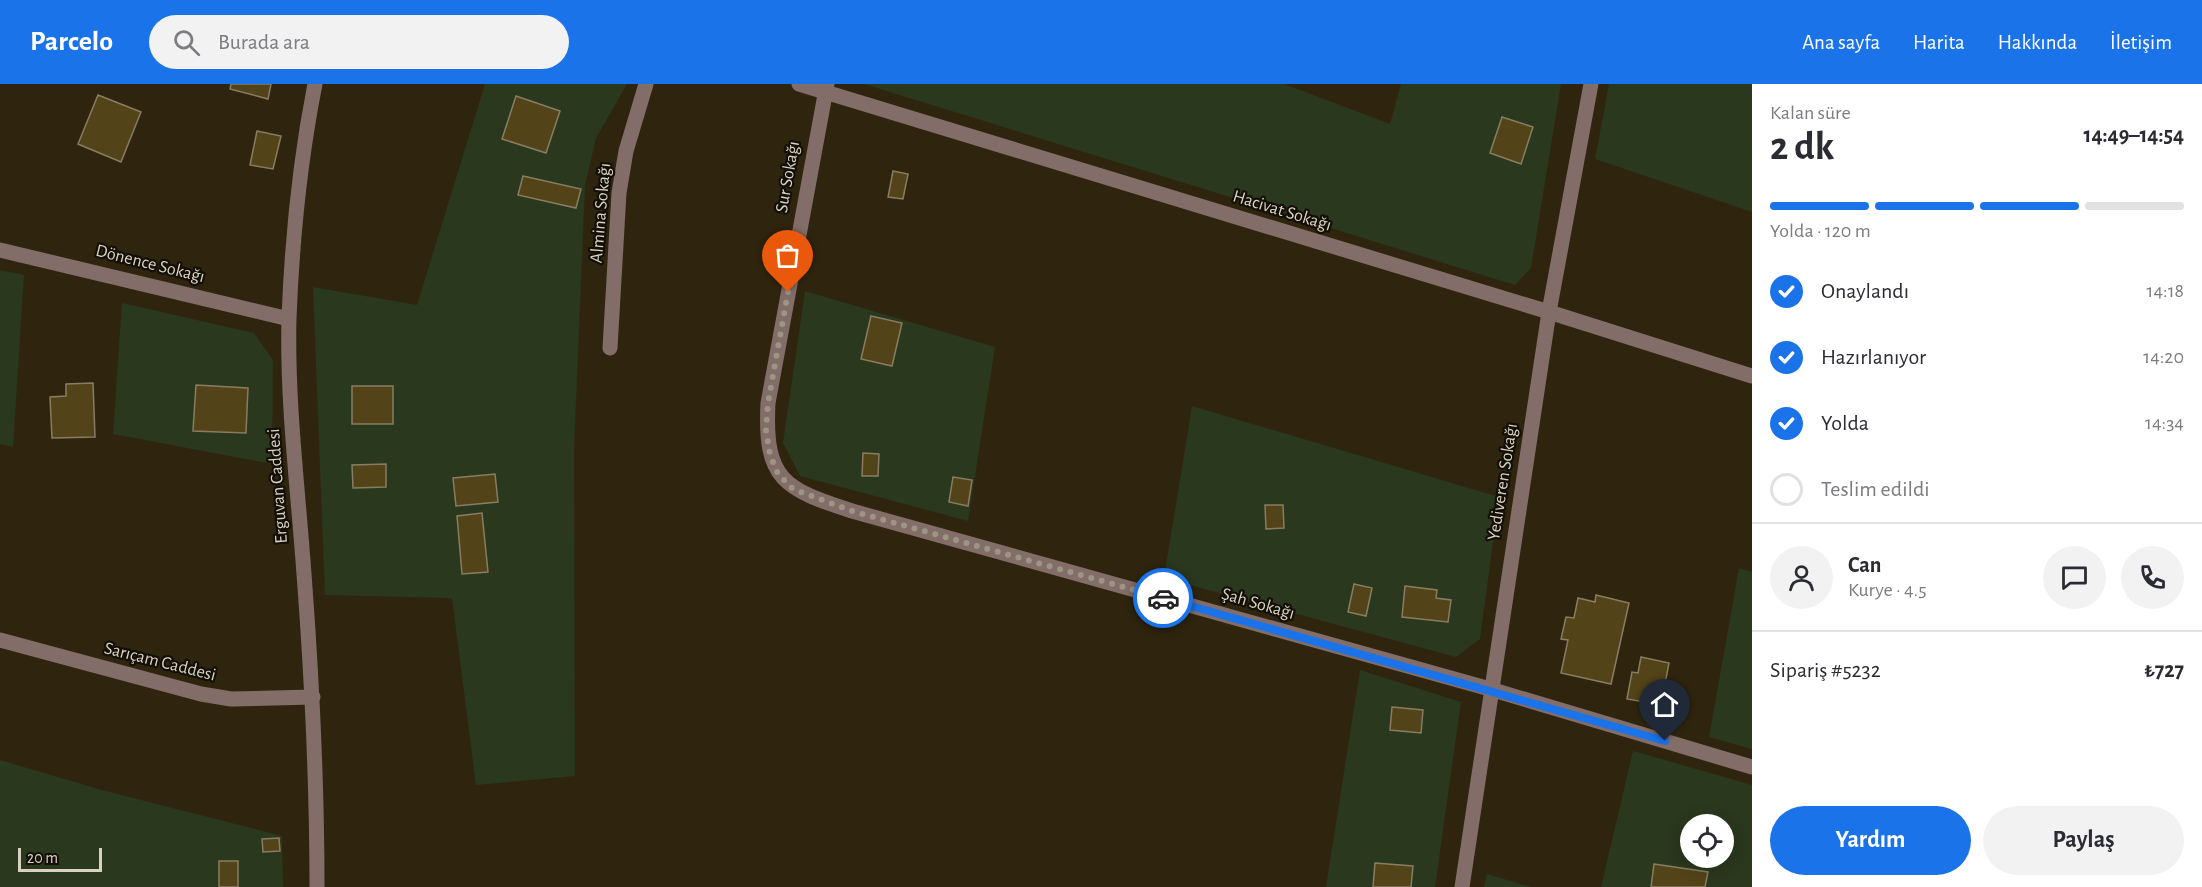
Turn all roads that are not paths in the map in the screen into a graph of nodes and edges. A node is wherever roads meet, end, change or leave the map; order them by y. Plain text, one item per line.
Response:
1 (315, 84) edge
2 (646, 84) edge
3 (800, 84) edge
4 (1591, 84) edge
5 (825, 88) edge
6 (0, 250) edge
7 (1549, 312) junction
8 (289, 320) junction
9 (610, 348) dead end
10 (1752, 376) edge
11 (770, 455) joint
12 (0, 640) edge
13 (1490, 689) junction
14 (313, 697) junction
15 (1752, 767) edge
16 (317, 887) edge
17 (1462, 887) edge

1 - 8 street, Erguvan Caddesi
2 - 9 street, Almina Sokağı
3 - 5 street, Hacivat Sokağı
4 - 7 street, Yediveren Sokağı
5 - 7 street, Hacivat Sokağı
5 - 11 street, Sur Sokağı
6 - 8 street, Dönence Sokağı
7 - 10 street, Hacivat Sokağı
7 - 13 street, Yediveren Sokağı
8 - 14 street, Erguvan Caddesi
11 - 13 street, Şah Sokağı
12 - 14 street, Sarıçam Caddesi
13 - 15 street, Şah Sokağı
13 - 17 street, Yediveren Sokağı
14 - 16 street, Erguvan Caddesi

